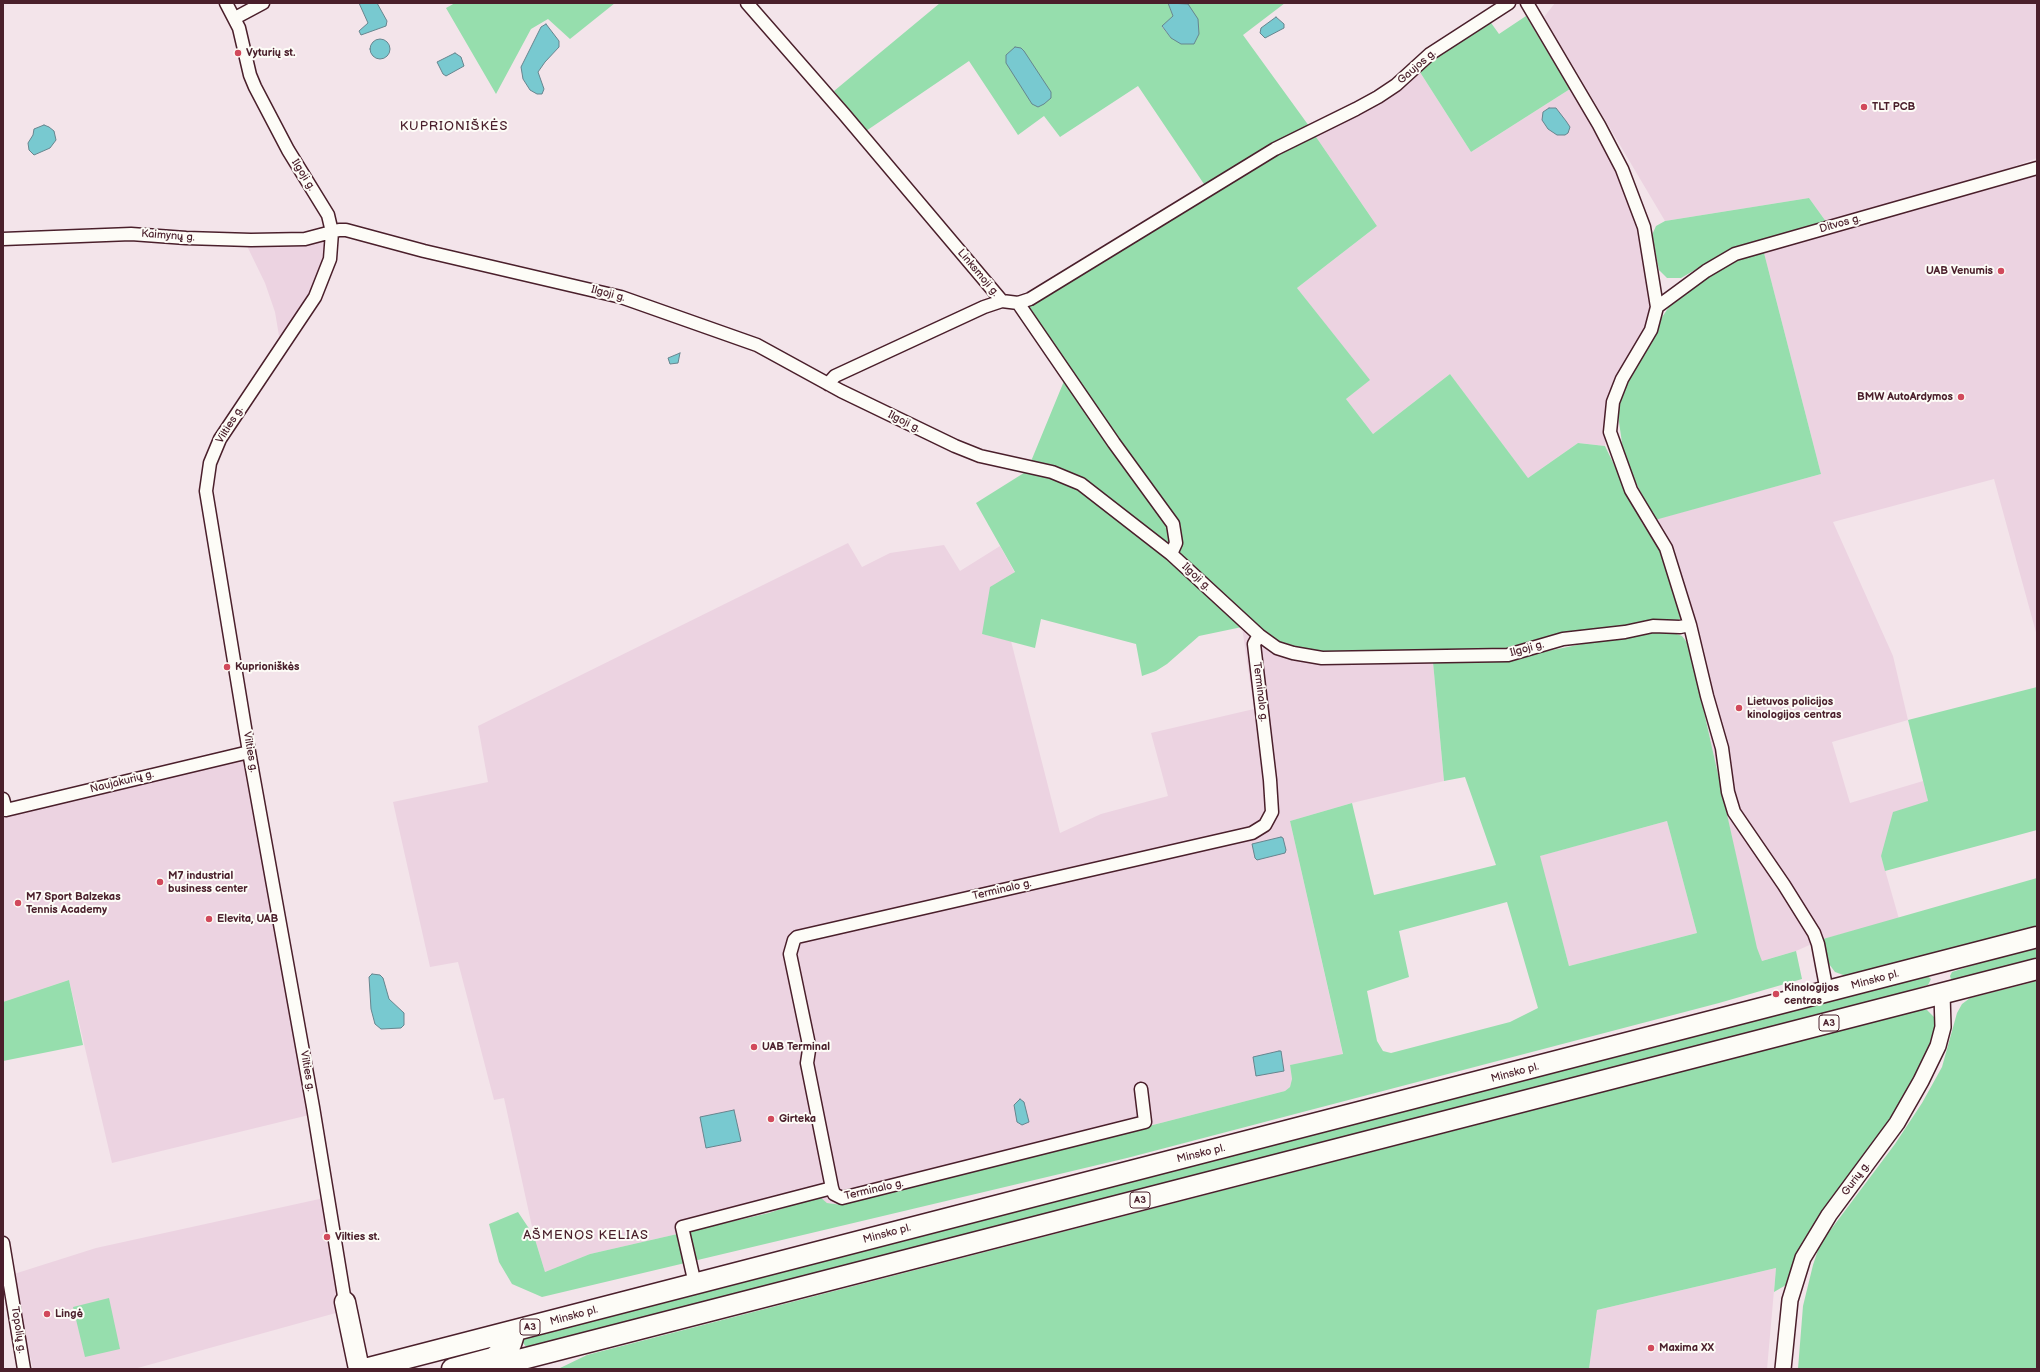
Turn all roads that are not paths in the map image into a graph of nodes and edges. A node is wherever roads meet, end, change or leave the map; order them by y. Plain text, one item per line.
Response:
1 (226, 3) edge
2 (263, 3) edge
3 (748, 3) edge
4 (1509, 3) edge
5 (1527, 3) edge
6 (235, 18) junction
7 (2037, 168) edge
8 (332, 232) junction
9 (3, 240) edge
10 (1002, 301) junction
11 (1018, 303) junction
12 (1657, 307) junction
13 (828, 384) junction
14 (1171, 554) junction
15 (1690, 625) junction
16 (1259, 635) junction
17 (249, 752) junction
18 (4, 807) edge
19 (2037, 937) edge
20 (1963, 956) junction
21 (2037, 969) edge
22 (1828, 992) junction
23 (1942, 994) junction
24 (1141, 1089) dead end
25 (832, 1188) junction
26 (3, 1243) edge
27 (694, 1284) junction
28 (345, 1302) joint
29 (515, 1331) junction
30 (24, 1369) edge
31 (359, 1369) edge
32 (365, 1369) edge
33 (452, 1369) edge
34 (484, 1369) edge
35 (1783, 1369) edge

1 - 6 street, Ilgoji g.
2 - 6 street
3 - 10 street, Linksmoji g.
4 - 11 street, Gaujos g.
5 - 12 street
6 - 8 street, Ilgoji g.
7 - 12 street, Ditvos g.
8 - 9 street, Kaimynų g.
8 - 13 street, Ilgoji g.
8 - 17 street, Vilties g.
10 - 11 street, Linksmoji g.
10 - 13 street
11 - 14 street
12 - 15 street
13 - 14 street, Ilgoji g.
14 - 16 street, Ilgoji g.
15 - 16 street, Ilgoji g.
15 - 22 street
16 - 25 street, Terminalo g.
17 - 18 street, Naujakurių g.
17 - 28 street, Vilties g.
19 - 20 highway, Minsko pl. / A3
20 - 22 highway, Minsko pl. / A3
20 - 23 highway
21 - 23 highway, A3
22 - 27 highway, Minsko pl. / A3
23 - 34 highway, A3
23 - 35 street, Gurių g.
24 - 25 street, Terminalo g.
25 - 27 street, Terminalo g.
26 - 30 street, Topolių g.
27 - 29 highway, Minsko pl. / A3
28 - 31 highway
29 - 32 highway, Minsko pl. / A3
29 - 33 highway

